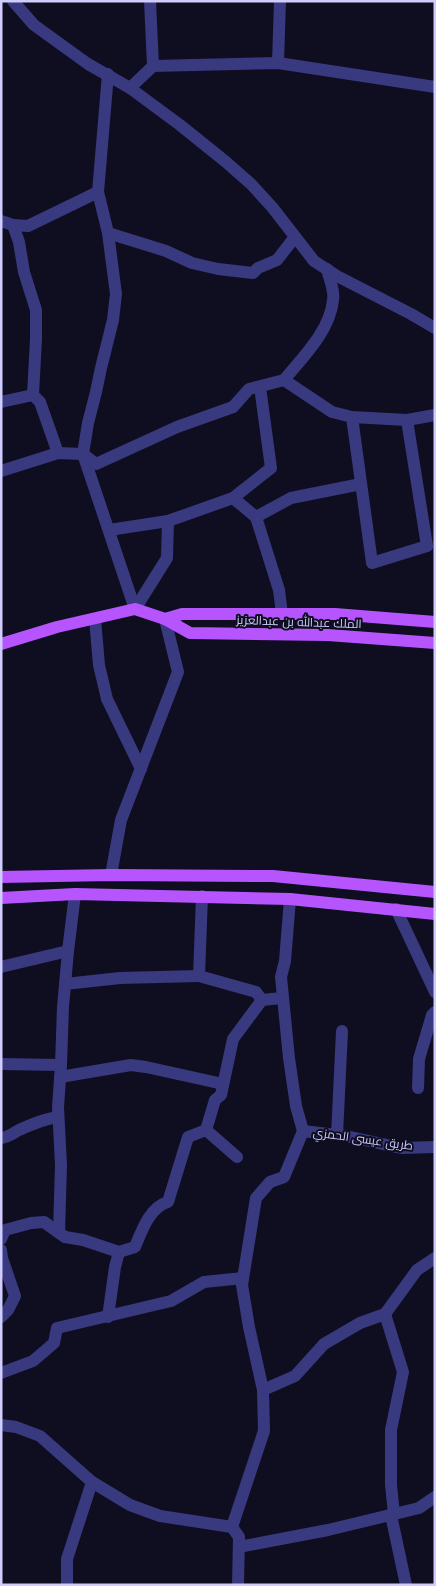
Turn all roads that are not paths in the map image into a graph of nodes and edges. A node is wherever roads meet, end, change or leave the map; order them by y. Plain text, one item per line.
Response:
1 (13, 1) edge
2 (150, 1) edge
3 (280, 1) edge
4 (278, 63) junction
5 (153, 66) junction
6 (108, 74) junction
7 (435, 87) edge
8 (130, 88) junction
9 (98, 192) junction
10 (7, 223) edge
11 (108, 233) junction
12 (295, 237) junction
13 (327, 269) junction
14 (435, 328) edge
15 (284, 380) junction
16 (260, 386) junction
17 (32, 395) junction
18 (1, 402) edge
19 (435, 415) edge
20 (352, 417) junction
21 (407, 420) junction
22 (58, 453) junction
23 (83, 454) junction
24 (1, 471) edge
25 (361, 484) junction
26 (233, 498) junction
27 (256, 517) junction
28 (168, 521) junction
29 (109, 530) junction
30 (135, 609) junction
31 (282, 614) junction
32 (95, 618) junction
33 (166, 620) junction
34 (435, 622) edge
35 (435, 642) edge
36 (1, 644) edge
37 (141, 769) junction
38 (111, 875) junction
39 (1, 877) edge
40 (435, 892) edge
41 (75, 894) junction
42 (112, 895) junction
43 (202, 896) junction
44 (1, 898) edge
45 (290, 899) junction
46 (396, 909) junction
47 (435, 914) edge
48 (68, 951) junction
49 (1, 967) edge
50 (199, 976) junction
51 (64, 984) junction
52 (435, 992) edge
53 (282, 998) junction
54 (262, 1000) junction
55 (435, 1012) edge
56 (342, 1031) dead end
57 (1, 1064) edge
58 (60, 1071) junction
59 (223, 1084) junction
60 (418, 1088) dead end
61 (58, 1117) junction
62 (206, 1130) junction
63 (303, 1131) junction
64 (337, 1135) junction
65 (1, 1138) edge
66 (435, 1146) edge
67 (237, 1157) dead end
68 (3, 1231) edge
69 (59, 1233) junction
70 (1, 1250) edge
71 (119, 1252) junction
72 (435, 1258) edge
73 (244, 1278) junction
74 (385, 1314) junction
75 (1, 1317) edge
76 (108, 1317) junction
77 (1, 1372) edge
78 (263, 1390) junction
79 (1, 1425) edge
80 (92, 1482) junction
81 (435, 1497) edge
82 (393, 1514) junction
83 (232, 1528) junction
84 (239, 1547) junction
85 (67, 1585) edge
86 (238, 1585) edge
87 (406, 1585) edge

1 - 6 street
2 - 5 street
3 - 4 street
4 - 5 street
4 - 7 street
5 - 8 street
6 - 8 street
6 - 9 street
8 - 12 street
9 - 10 street
9 - 11 street
10 - 17 street
11 - 12 street
11 - 23 street
12 - 13 street
13 - 14 street
13 - 15 street
15 - 16 street
15 - 20 street
16 - 23 street
16 - 26 street
17 - 18 street
17 - 22 street
19 - 21 street
20 - 21 street
20 - 25 street
21 - 25 street
22 - 23 street
22 - 24 street
23 - 29 street
25 - 27 street
26 - 27 street
26 - 28 street
27 - 31 street
28 - 29 street
28 - 30 street
29 - 30 street
30 - 32 main road
30 - 33 main road, الملك عبدالله بن عبدالعزيز
31 - 33 main road, الملك عبدالله بن عبدالعزيز
31 - 34 main road, الملك عبدالله بن عبدالعزيز
32 - 36 main road
32 - 37 street
33 - 35 main road, الملك عبدالله بن عبدالعزيز
33 - 37 street
37 - 38 street
38 - 39 main road
38 - 40 main road
38 - 42 main road
41 - 42 main road
41 - 44 main road
41 - 48 street
42 - 43 main road
43 - 45 main road
43 - 50 street
45 - 46 main road
45 - 53 street
46 - 47 main road
46 - 52 street
48 - 49 street
48 - 51 street
50 - 51 street
50 - 54 street
51 - 58 street
53 - 54 street
53 - 63 street
54 - 59 street
55 - 60 street
56 - 64 street
57 - 58 street
58 - 59 street
58 - 61 street
59 - 62 street
61 - 65 street
61 - 69 street
62 - 67 street
62 - 71 street
63 - 64 street, طريق عيسى الحمزي
63 - 73 street, طريق عيسى الحمزي
64 - 66 street, طريق عيسى الحمزي
68 - 69 street
69 - 71 street
70 - 75 street
71 - 76 street
72 - 74 street
73 - 76 street
73 - 78 street, طريق عيسى الحمزي
74 - 78 street
74 - 82 street
76 - 77 street
78 - 83 street, طريق عيسى الحمزي
79 - 80 street
80 - 83 street
80 - 85 street
81 - 82 street
82 - 84 street
82 - 87 street
83 - 84 street
84 - 86 street

